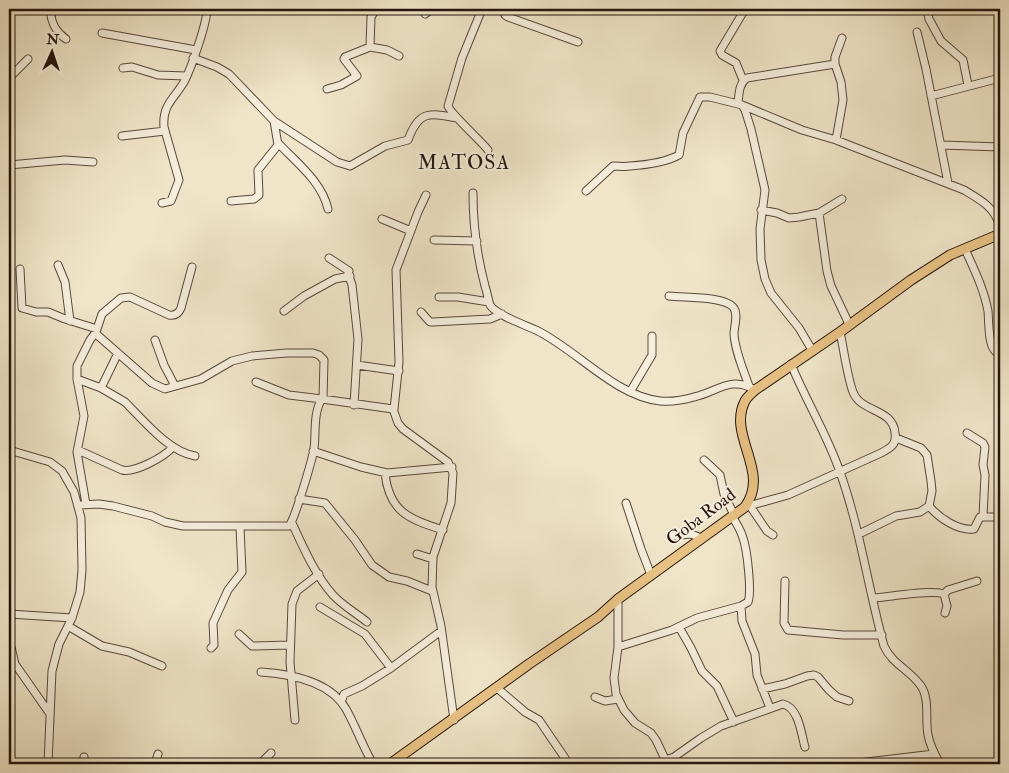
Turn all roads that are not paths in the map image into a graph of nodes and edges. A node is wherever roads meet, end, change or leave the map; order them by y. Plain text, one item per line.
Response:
1 (50, 9) edge
2 (207, 9) edge
3 (376, 9) edge
4 (432, 9) edge
5 (482, 9) edge
6 (503, 9) edge
7 (745, 9) edge
8 (927, 9) edge
9 (425, 14) dead end
10 (917, 32) dead end
11 (102, 33) dead end
12 (842, 38) dead end
13 (66, 39) dead end
14 (578, 42) dead end
15 (370, 47) junction
16 (194, 54) junction
17 (399, 56) dead end
18 (28, 59) dead end
19 (835, 64) junction
20 (123, 68) dead end
21 (186, 76) junction
22 (9, 78) edge
23 (1000, 78) edge
24 (743, 80) junction
25 (968, 85) junction
26 (327, 89) dead end
27 (931, 96) junction
28 (740, 104) junction
29 (457, 118) junction
30 (274, 121) junction
31 (165, 131) junction
32 (122, 136) dead end
33 (836, 140) junction
34 (278, 143) junction
35 (941, 145) junction
36 (1000, 147) edge
37 (488, 150) dead end
38 (93, 162) dead end
39 (9, 165) edge
40 (948, 183) junction
41 (586, 191) dead end
42 (473, 192) dead end
43 (426, 195) dead end
44 (842, 199) dead end
45 (231, 201) dead end
46 (162, 204) dead end
47 (328, 209) dead end
48 (762, 210) junction
49 (819, 213) junction
50 (382, 219) dead end
51 (1000, 226) edge
52 (411, 231) junction
53 (1000, 234) edge
54 (434, 240) dead end
55 (477, 241) junction
56 (965, 249) junction
57 (330, 258) dead end
58 (58, 266) dead end
59 (192, 267) dead end
60 (20, 269) dead end
61 (350, 276) junction
62 (669, 296) dead end
63 (440, 297) dead end
64 (489, 302) junction
65 (284, 311) dead end
66 (421, 312) dead end
67 (502, 314) junction
68 (70, 321) junction
69 (849, 324) junction
70 (96, 331) junction
71 (840, 332) junction
72 (652, 336) dead end
73 (155, 340) dead end
74 (812, 350) junction
75 (1000, 352) edge
76 (118, 353) junction
77 (791, 364) junction
78 (357, 365) junction
79 (398, 371) junction
80 (76, 379) junction
81 (256, 382) dead end
82 (175, 386) junction
83 (101, 388) junction
84 (752, 388) junction
85 (630, 392) junction
86 (322, 399) junction
87 (354, 404) junction
88 (394, 409) junction
89 (967, 433) dead end
90 (896, 438) junction
91 (173, 447) junction
92 (9, 450) edge
93 (78, 450) junction
94 (313, 451) junction
95 (195, 456) dead end
96 (704, 460) dead end
97 (452, 467) junction
98 (840, 472) junction
99 (385, 473) junction
100 (299, 499) junction
101 (626, 503) dead end
102 (82, 504) junction
103 (929, 506) junction
104 (748, 507) junction
105 (733, 515) junction
106 (1000, 517) edge
107 (983, 518) junction
108 (292, 523) junction
109 (240, 526) junction
110 (443, 530) junction
111 (859, 534) junction
112 (773, 535) dead end
113 (670, 536) dead end
114 (701, 538) junction
115 (417, 554) dead end
116 (432, 559) junction
117 (319, 574) junction
118 (652, 574) junction
119 (785, 581) dead end
120 (977, 581) dead end
121 (432, 591) junction
122 (944, 594) junction
123 (873, 598) junction
124 (618, 599) junction
125 (741, 606) junction
126 (320, 607) dead end
127 (945, 613) dead end
128 (9, 614) edge
129 (72, 618) junction
130 (367, 622) dead end
131 (68, 626) junction
132 (679, 627) junction
133 (442, 631) junction
134 (239, 634) dead end
135 (882, 635) junction
136 (290, 645) junction
137 (11, 647) dead end
138 (618, 647) junction
139 (212, 648) dead end
140 (162, 666) dead end
141 (391, 668) junction
142 (261, 672) dead end
143 (290, 675) junction
144 (496, 687) junction
145 (762, 689) junction
146 (595, 698) dead end
147 (618, 699) junction
148 (849, 701) dead end
149 (341, 702) junction
150 (770, 708) junction
151 (50, 715) junction
152 (295, 720) dead end
153 (454, 720) junction
154 (734, 722) junction
155 (805, 747) dead end
156 (271, 753) dead end
157 (158, 754) dead end
158 (934, 754) junction
159 (666, 760) junction
160 (48, 764) edge
161 (155, 764) edge
162 (260, 764) edge
163 (374, 764) edge
164 (390, 764) edge
165 (569, 764) edge
166 (656, 764) edge
167 (674, 764) edge
168 (850, 764) edge
169 (940, 764) edge

1 - 13 street
2 - 16 street
3 - 15 street
4 - 9 street
5 - 29 street
6 - 14 street
7 - 24 street
8 - 25 street
10 - 27 street
11 - 16 street
12 - 19 street
15 - 17 street
15 - 26 street
16 - 21 street
16 - 30 street
18 - 22 street
19 - 24 street
19 - 33 street
20 - 21 street
21 - 31 street
23 - 25 street
24 - 28 street
25 - 27 street
27 - 35 street
28 - 33 street
28 - 41 street
28 - 48 street
29 - 30 street
29 - 37 street
30 - 34 street
31 - 32 street
31 - 46 street
33 - 40 street
34 - 45 street
34 - 47 street
35 - 36 street
35 - 40 street
38 - 39 street
40 - 51 street
42 - 55 street
43 - 52 street
44 - 49 street
48 - 49 street
48 - 74 street
49 - 69 street
50 - 52 street
52 - 79 street
53 - 56 main road, Goba Road
54 - 55 street
55 - 64 street
56 - 69 main road, Goba Road
56 - 75 street
57 - 61 street
58 - 68 street
59 - 70 street
60 - 68 street
61 - 65 street
61 - 78 street
62 - 84 street
63 - 64 street
64 - 67 street
66 - 67 street
67 - 85 street
68 - 70 street
69 - 71 main road, Goba Road
70 - 76 street
70 - 80 street
71 - 74 main road, Goba Road
71 - 90 street
72 - 85 street
73 - 82 street
74 - 77 main road, Goba Road
76 - 82 street
76 - 83 street
77 - 84 main road, Goba Road
77 - 98 street
78 - 79 street
78 - 87 street
79 - 88 street
80 - 83 street
80 - 93 street
81 - 86 street
82 - 86 street
83 - 91 street
84 - 85 street
84 - 104 main road, Goba Road
86 - 87 street
86 - 94 street
87 - 88 street
88 - 97 street
89 - 107 street
90 - 98 street
90 - 103 street
91 - 93 street
91 - 95 street
92 - 102 street
93 - 102 street
94 - 99 street
94 - 100 street
96 - 105 street
97 - 99 street
97 - 110 street
98 - 104 street
98 - 111 street
99 - 110 street
100 - 108 street
100 - 121 street
101 - 118 street
102 - 109 street
102 - 129 street
103 - 107 street
103 - 111 street
104 - 105 main road, Goba Road
104 - 112 street
105 - 114 main road, Goba Road
105 - 125 street
106 - 107 street
108 - 109 street
108 - 117 street
109 - 139 street
110 - 116 street
111 - 123 street
113 - 114 street
114 - 118 main road, Goba Road
115 - 116 street
116 - 121 street
117 - 130 street
117 - 136 street
118 - 124 main road, Goba Road
119 - 135 street
120 - 122 street
121 - 133 street
122 - 123 street
122 - 127 street
123 - 135 street
124 - 138 street
124 - 144 main road, Goba Road
125 - 132 street
125 - 145 street
126 - 141 street
128 - 129 street
129 - 131 street
131 - 140 street
131 - 151 street
132 - 138 street
132 - 154 street
133 - 141 street
133 - 153 street
134 - 136 street
135 - 158 street
136 - 143 street
137 - 151 street
138 - 147 street
141 - 149 street
142 - 143 street
143 - 149 street
143 - 152 street
144 - 153 main road, Goba Road
144 - 165 street
145 - 148 street
145 - 150 street
146 - 147 street
147 - 159 street
149 - 163 street
150 - 154 street
150 - 155 street
151 - 160 street
153 - 164 main road, Goba Road
154 - 159 street
156 - 162 street
157 - 161 street
158 - 168 street
158 - 169 street
159 - 166 street
159 - 167 street

